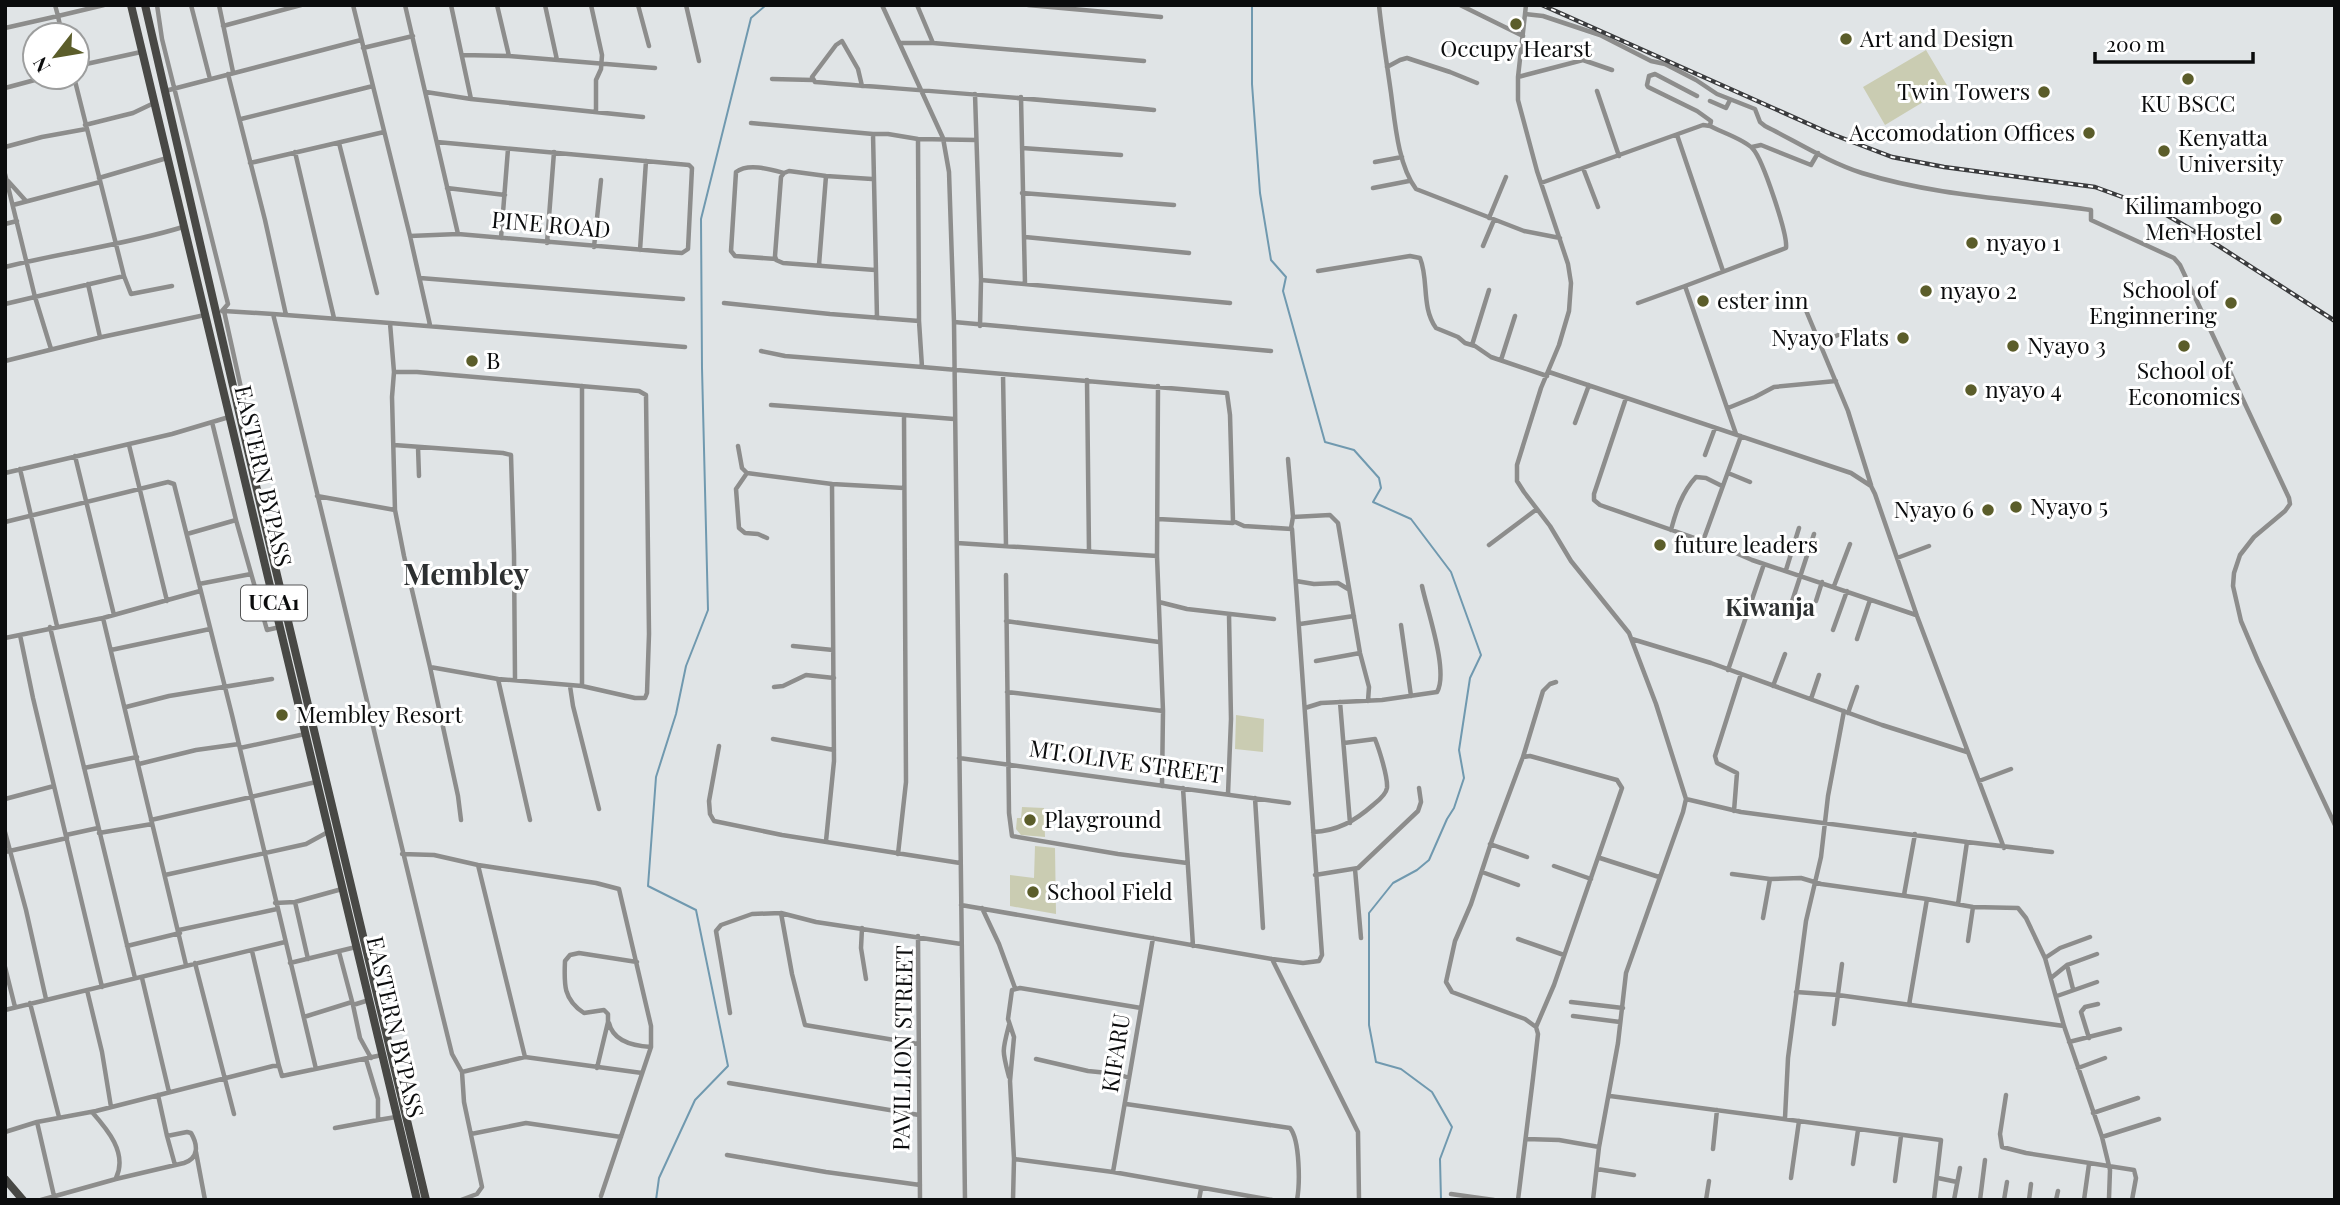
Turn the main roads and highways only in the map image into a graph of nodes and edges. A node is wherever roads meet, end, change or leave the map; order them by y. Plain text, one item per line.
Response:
1 (131, 5) edge
2 (145, 5) edge
3 (225, 347) junction
4 (213, 349) junction
5 (5, 1179) edge
6 (23, 1200) edge
7 (417, 1200) edge
8 (426, 1200) edge

1 - 4 main road, EASTERN BYPASS / UCA1
2 - 3 main road, EASTERN BYPASS
3 - 4 main road
3 - 8 main road, EASTERN BYPASS
4 - 7 main road, EASTERN BYPASS / UCA1
5 - 6 main road

